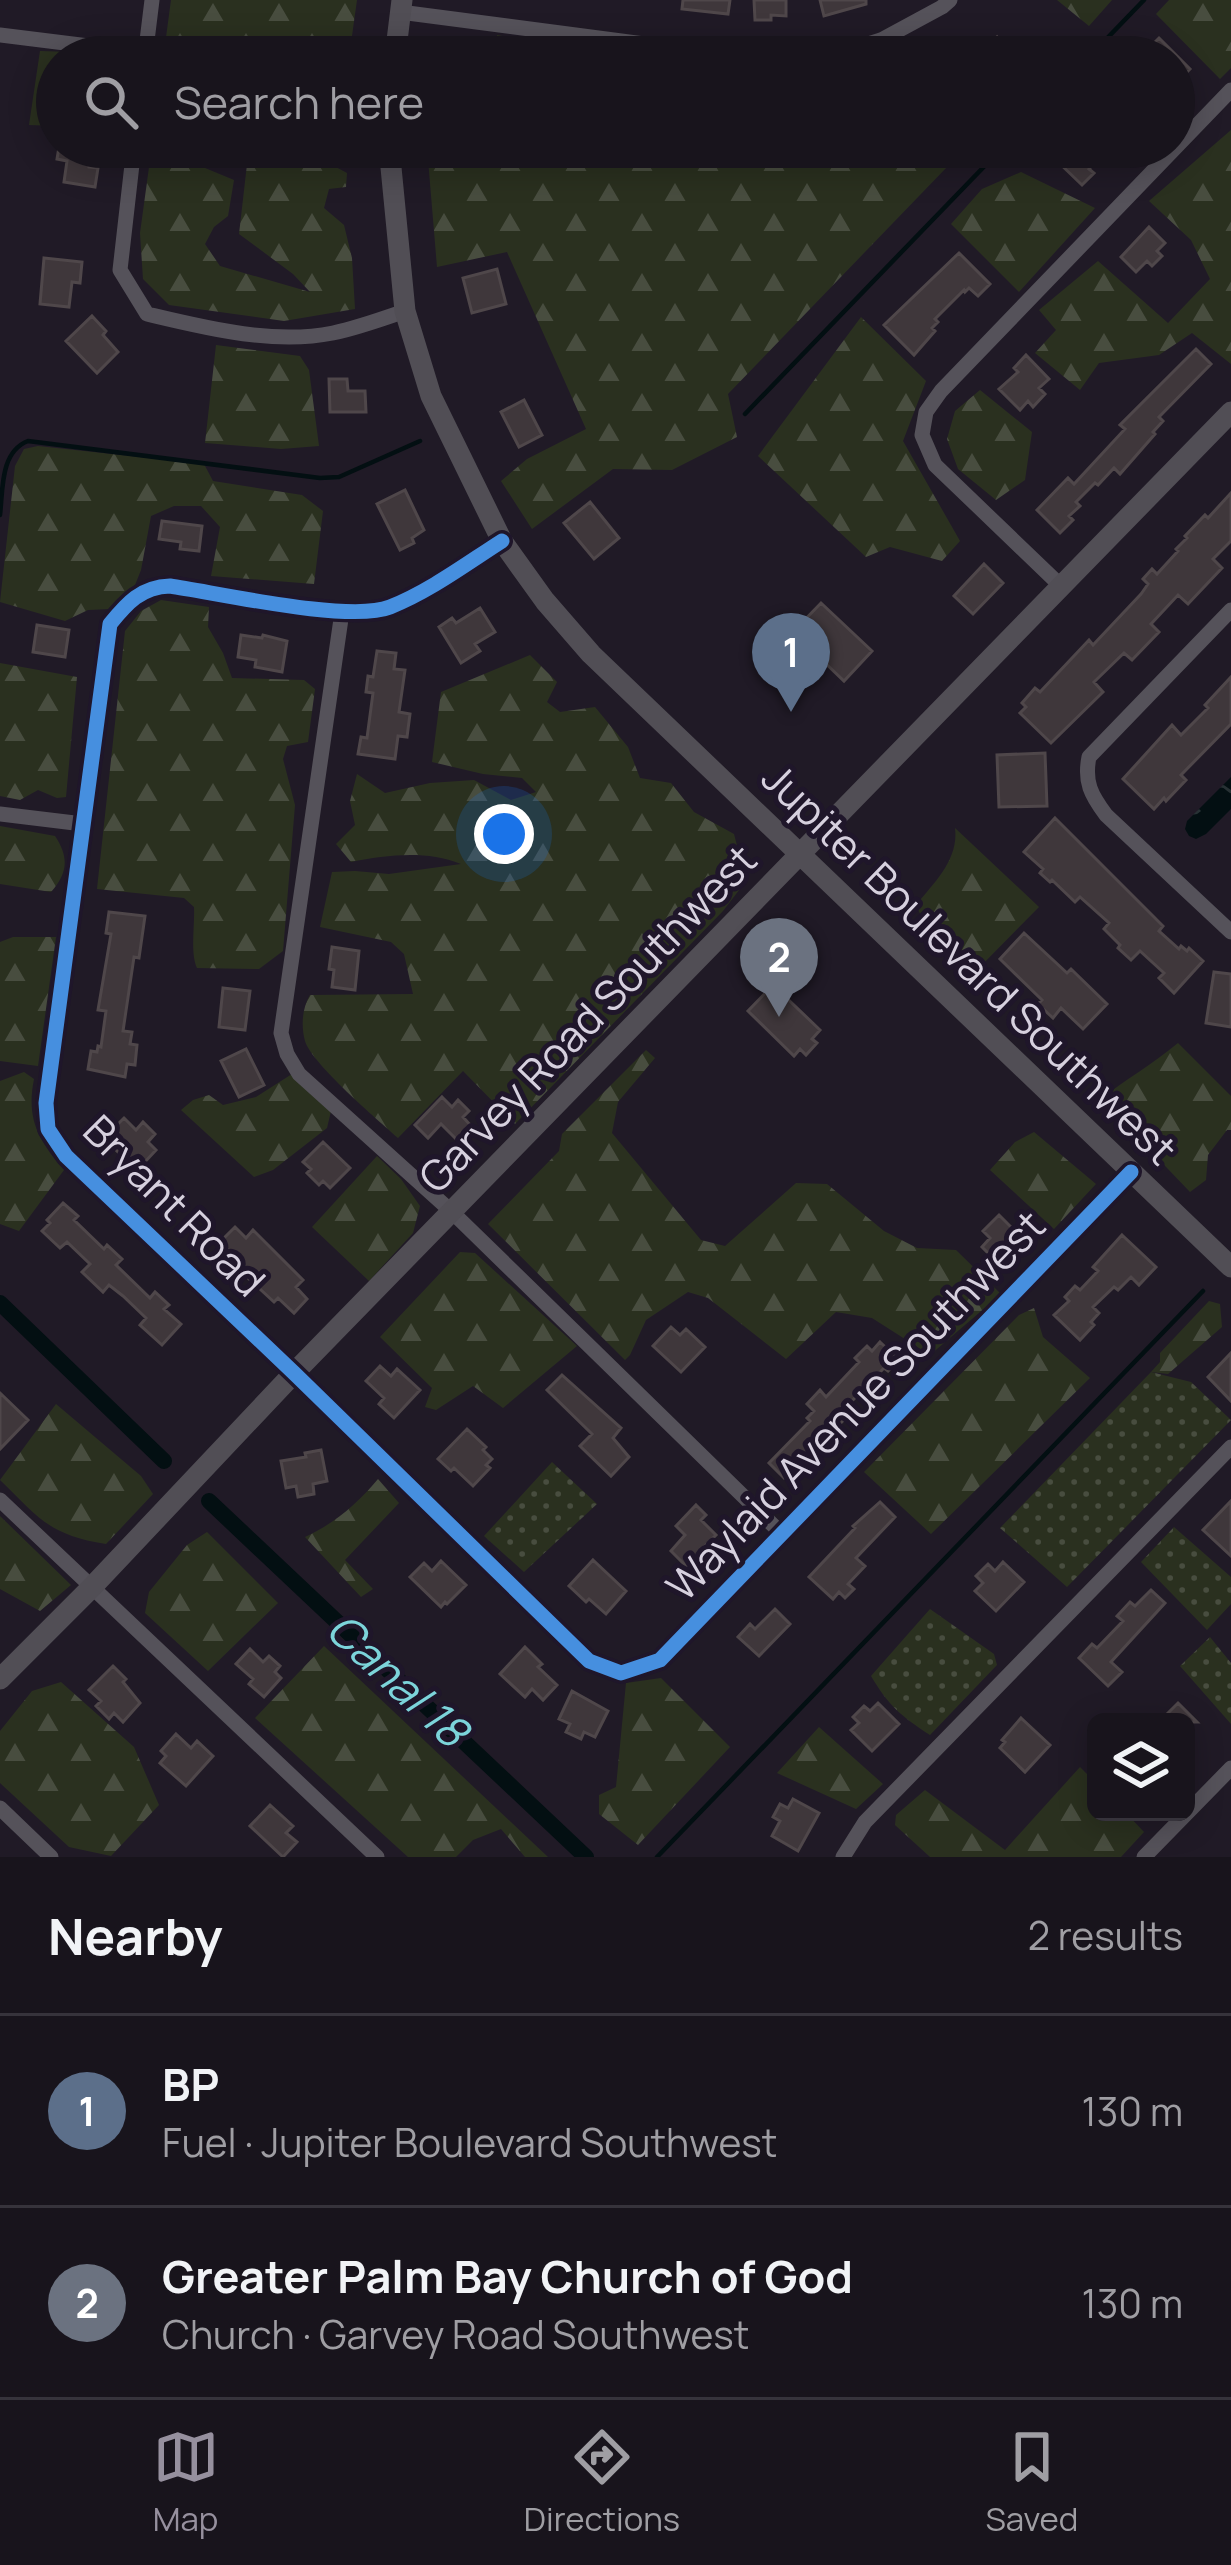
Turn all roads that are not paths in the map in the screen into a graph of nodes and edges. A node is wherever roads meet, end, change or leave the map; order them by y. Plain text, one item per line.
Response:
1 (152, 0) edge
2 (950, 0) edge
3 (401, 6) edge
4 (0, 35) edge
5 (147, 36) edge
6 (397, 36) edge
7 (602, 36) edge
8 (889, 36) edge
9 (36, 40) edge
10 (1231, 90) edge
11 (1195, 127) edge
12 (132, 168) edge
13 (391, 168) edge
14 (1156, 168) edge
15 (405, 311) junction
16 (1229, 419) edge
17 (502, 541) junction
18 (1062, 587) junction
19 (1231, 610) edge
20 (342, 612) junction
21 (0, 814) edge
22 (83, 824) junction
23 (800, 856) junction
24 (1231, 932) edge
25 (1131, 1172) junction
26 (452, 1212) junction
27 (1231, 1267) edge
28 (294, 1373) junction
29 (1231, 1447) edge
30 (0, 1500) edge
31 (780, 1532) junction
32 (92, 1587) junction
33 (621, 1673) joint
34 (0, 1679) edge
35 (1231, 1768) edge
36 (0, 1808) edge
37 (52, 1857) edge
38 (377, 1857) edge
39 (844, 1857) edge
40 (1144, 1857) edge

1 - 5 street
2 - 8 street
3 - 6 street
3 - 7 street
4 - 9 street
10 - 11 street
12 - 15 street
13 - 15 street, Jupiter Boulevard Southwest
14 - 18 street
15 - 17 street, Jupiter Boulevard Southwest
16 - 18 street, Garvey Road Southwest
17 - 20 street, Bryant Road
17 - 23 street, Jupiter Boulevard Southwest
18 - 23 street, Garvey Road Southwest
19 - 24 street
20 - 22 street, Bryant Road
20 - 26 street
21 - 22 street
22 - 28 street, Bryant Road
23 - 25 street, Jupiter Boulevard Southwest
23 - 26 street, Garvey Road Southwest
25 - 27 street, Jupiter Boulevard Southwest
25 - 31 street, Waylaid Avenue Southwest
26 - 28 street, Garvey Road Southwest
26 - 31 street
28 - 32 street, Garvey Road Southwest
28 - 33 street, Bryant Road
29 - 39 street
30 - 32 street
31 - 33 street, Waylaid Avenue Southwest
32 - 34 street, Garvey Road Southwest
32 - 38 street
35 - 40 street
36 - 37 street

